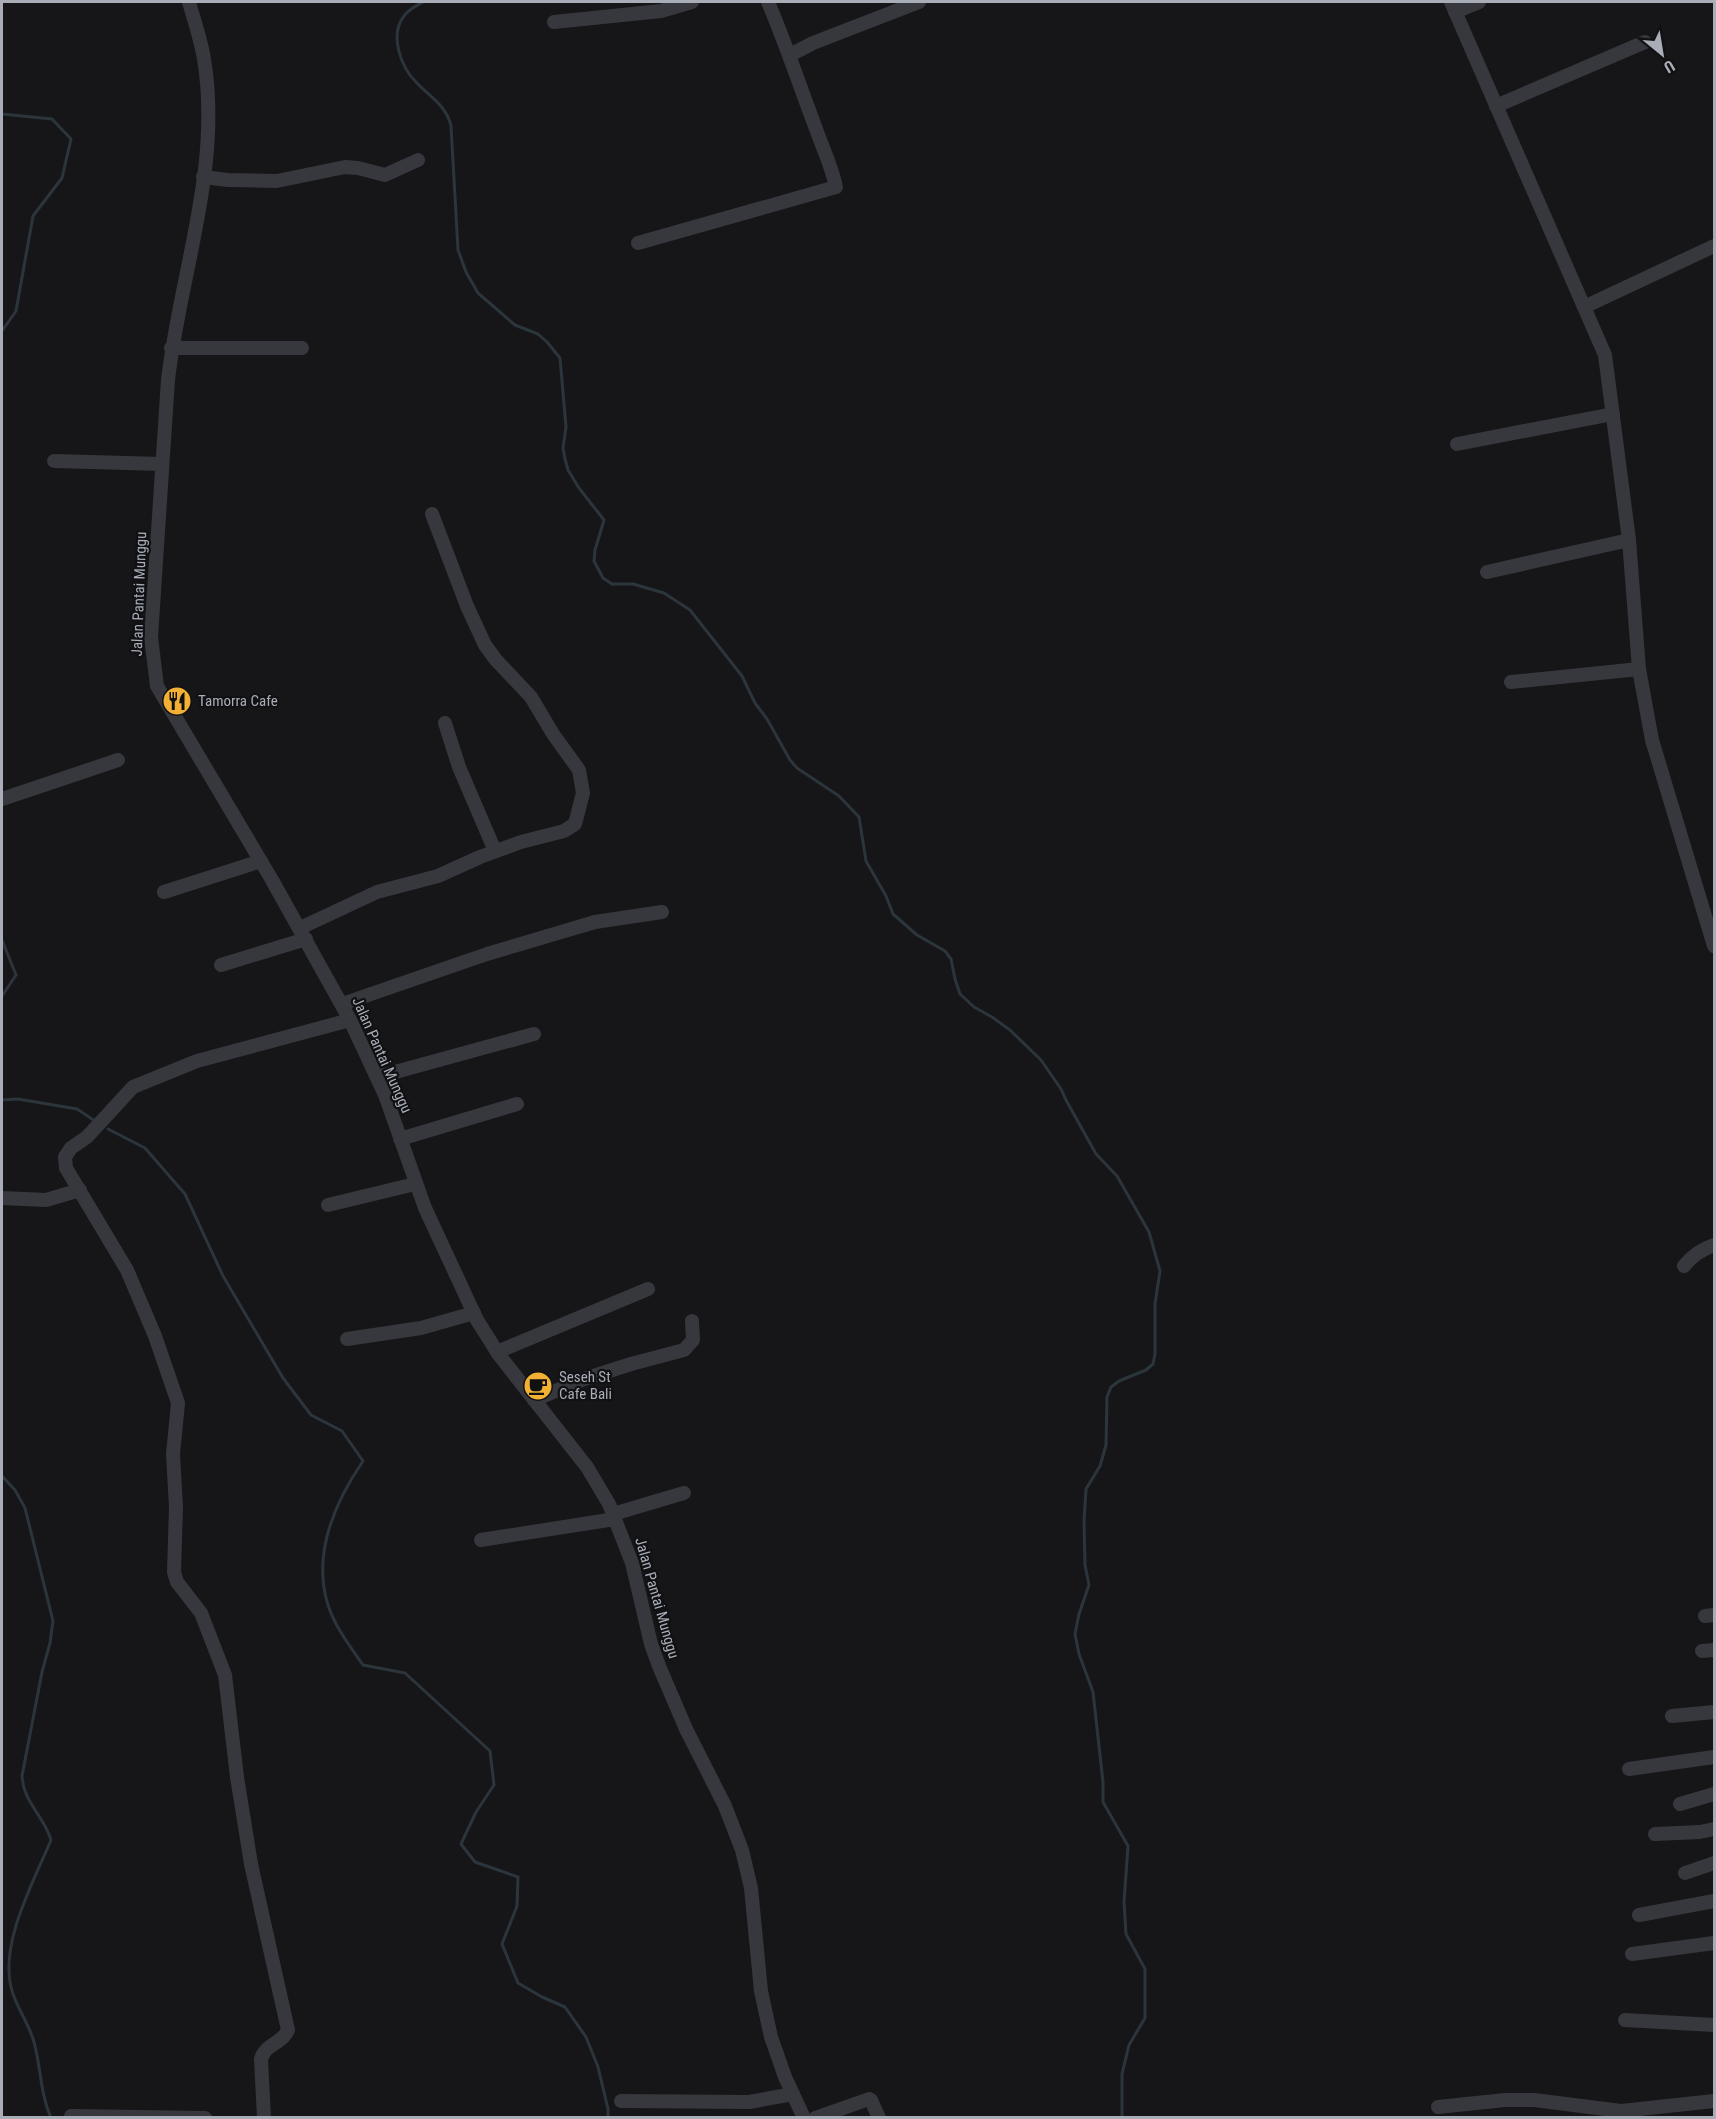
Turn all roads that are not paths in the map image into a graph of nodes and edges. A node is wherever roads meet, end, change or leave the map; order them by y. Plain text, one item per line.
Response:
1 (190, 2) edge
2 (692, 2) edge
3 (768, 2) edge
4 (919, 2) edge
5 (1479, 2) edge
6 (1453, 7) edge
7 (554, 22) dead end
8 (1645, 42) dead end
9 (790, 55) junction
10 (1496, 106) junction
11 (418, 160) dead end
12 (203, 177) junction
13 (638, 243) dead end
14 (1714, 246) edge
15 (1584, 307) junction
16 (171, 348) junction
17 (302, 348) dead end
18 (1613, 414) junction
19 (1457, 444) dead end
20 (54, 461) dead end
21 (162, 464) junction
22 (432, 514) dead end
23 (1629, 540) junction
24 (1487, 572) dead end
25 (1639, 669) junction
26 (1511, 682) dead end
27 (445, 723) dead end
28 (118, 760) dead end
29 (2, 799) edge
30 (495, 851) junction
31 (261, 861) junction
32 (164, 892) dead end
33 (662, 912) dead end
34 (303, 933) junction
35 (1714, 946) edge
36 (221, 965) dead end
37 (342, 1004) junction
38 (350, 1020) junction
39 (534, 1034) dead end
40 (377, 1077) junction
41 (517, 1104) dead end
42 (400, 1139) junction
43 (416, 1184) junction
44 (80, 1190) junction
45 (2, 1198) edge
46 (328, 1205) dead end
47 (1714, 1245) edge
48 (1684, 1266) dead end
49 (648, 1289) dead end
50 (474, 1314) junction
51 (692, 1322) dead end
52 (347, 1339) dead end
53 (497, 1352) junction
54 (534, 1400) junction
55 (684, 1493) dead end
56 (614, 1517) junction
57 (481, 1540) dead end
58 (1714, 1712) edge
59 (1672, 1716) dead end
60 (1714, 1757) edge
61 (1629, 1769) dead end
62 (1714, 1794) edge
63 (1680, 1804) dead end
64 (1714, 1829) edge
65 (1655, 1834) dead end
66 (1714, 1863) edge
67 (1685, 1873) dead end
68 (1714, 1901) edge
69 (1639, 1915) dead end
70 (1714, 1943) edge
71 (1632, 1954) dead end
72 (1625, 2020) dead end
73 (1714, 2025) edge
74 (793, 2094) junction
75 (621, 2101) dead end
76 (1714, 2101) edge
77 (1438, 2107) dead end
78 (71, 2116) edge
79 (204, 2118) edge
80 (264, 2118) edge
81 (804, 2118) edge
82 (815, 2118) edge
83 (879, 2118) edge

1 - 12 street, Jalan Pantai Munggu
2 - 7 street
3 - 9 street
4 - 9 street
5 - 6 street
6 - 10 street
8 - 10 street
9 - 13 street
10 - 15 street
11 - 12 street
12 - 16 street, Jalan Pantai Munggu
14 - 15 street
15 - 18 street
16 - 17 street
16 - 21 street, Jalan Pantai Munggu
18 - 19 street
18 - 23 street
20 - 21 street
21 - 31 street, Jalan Pantai Munggu
22 - 30 street
23 - 24 street
23 - 25 street
25 - 26 street
25 - 35 street
27 - 30 street
28 - 29 street
30 - 34 street
31 - 32 street
31 - 34 street, Jalan Pantai Munggu
33 - 37 street
34 - 36 street
34 - 37 street, Jalan Pantai Munggu
37 - 38 street, Jalan Pantai Munggu
38 - 40 street, Jalan Pantai Munggu
38 - 44 street
39 - 40 street
40 - 42 street, Jalan Pantai Munggu
41 - 42 street
42 - 43 street, Jalan Pantai Munggu
43 - 46 street
43 - 50 street, Jalan Pantai Munggu
44 - 45 street
44 - 80 street
47 - 48 street
49 - 53 street
50 - 52 street
50 - 53 street, Jalan Pantai Munggu
51 - 54 street
53 - 54 street, Jalan Pantai Munggu
54 - 56 street, Jalan Pantai Munggu
55 - 56 street
56 - 57 street
56 - 74 street, Jalan Pantai Munggu
58 - 59 street
60 - 61 street
62 - 63 street
64 - 65 street
66 - 67 street
68 - 69 street
70 - 71 street
72 - 73 street
74 - 75 street
74 - 81 street, Jalan Pantai Munggu
76 - 77 street
78 - 79 street
82 - 83 street

